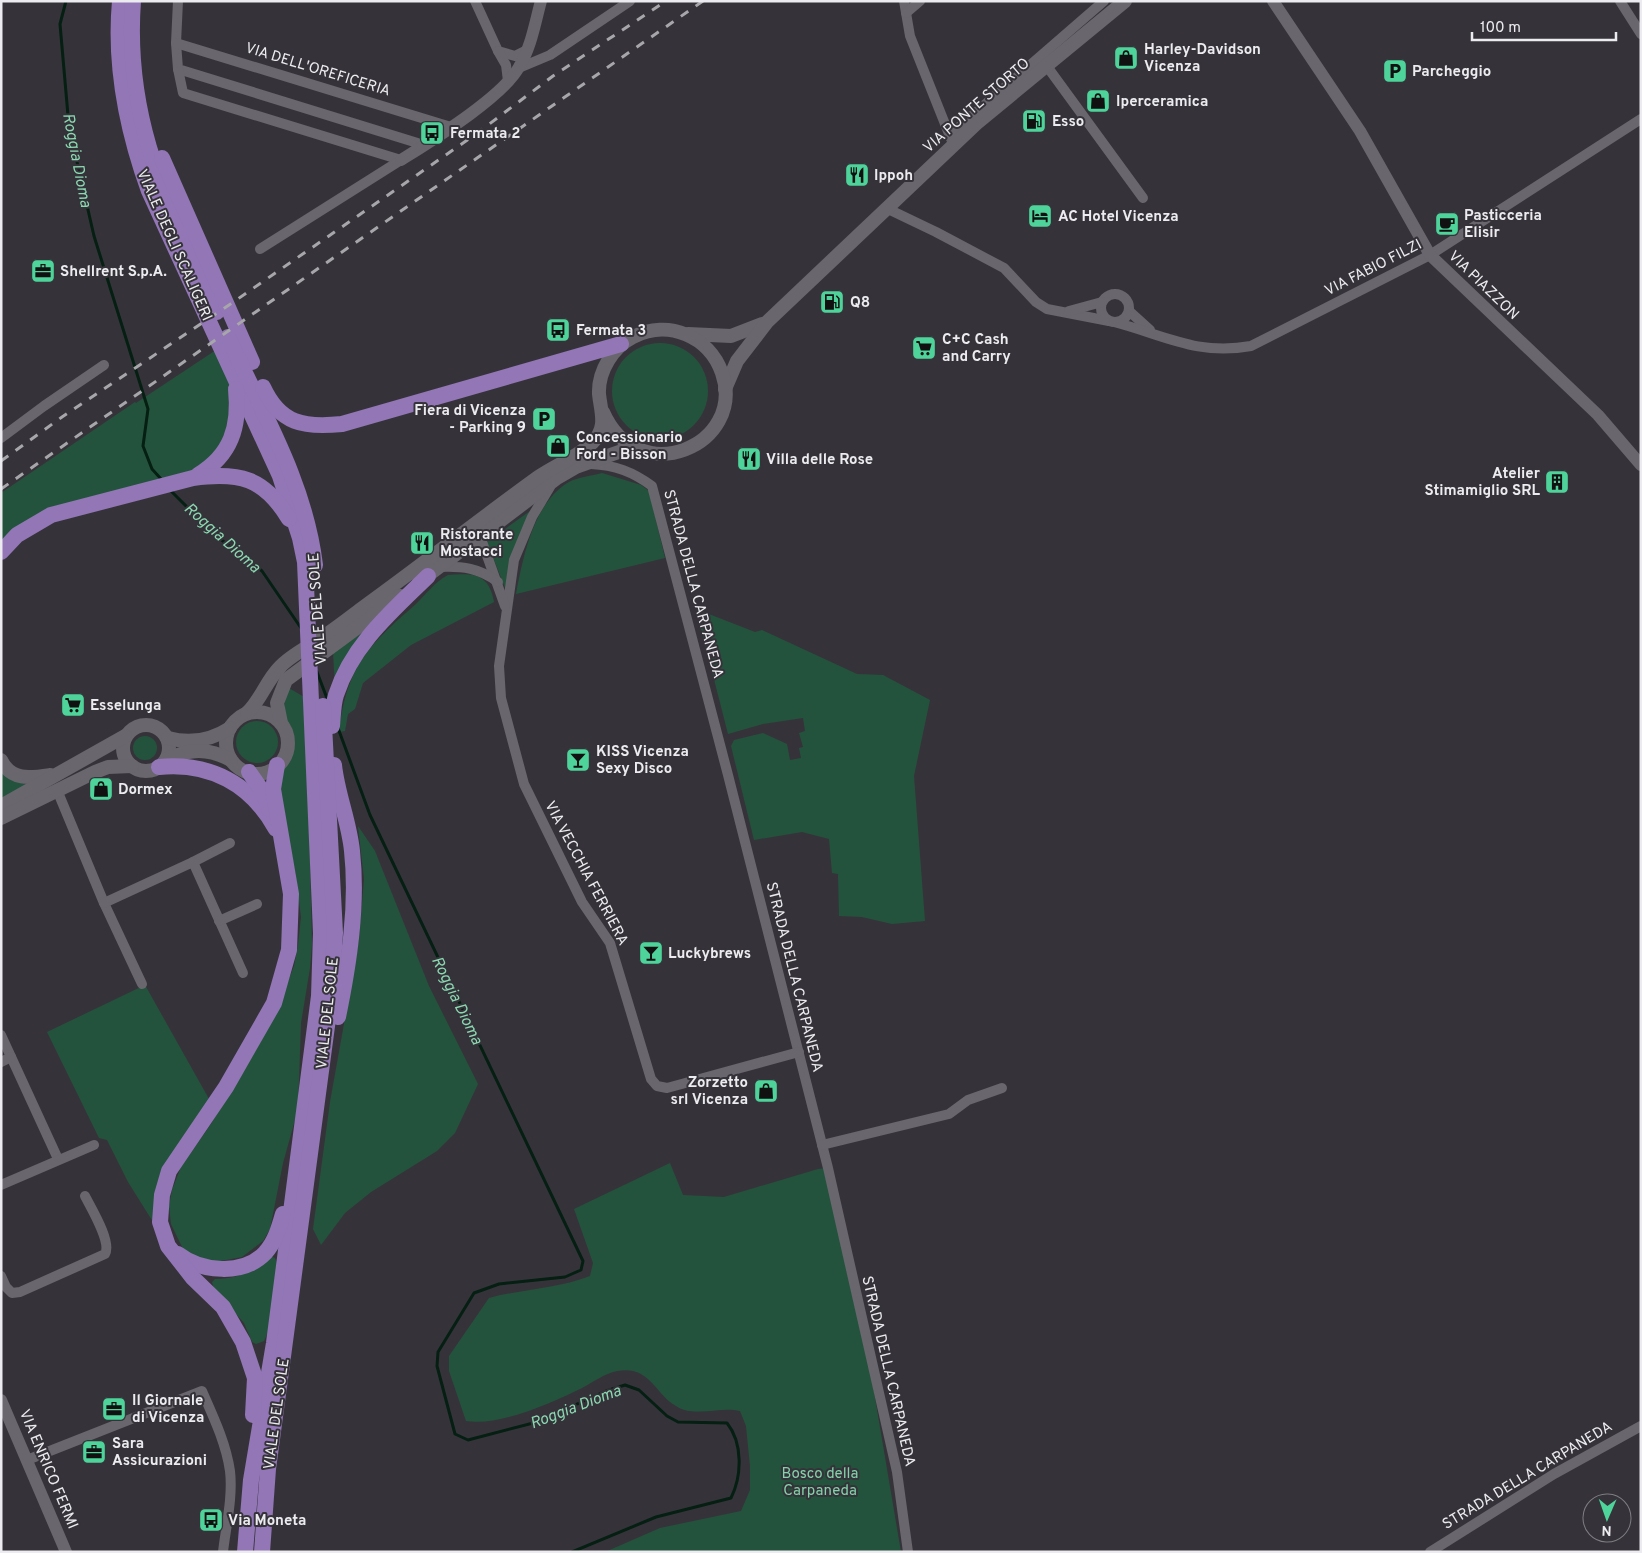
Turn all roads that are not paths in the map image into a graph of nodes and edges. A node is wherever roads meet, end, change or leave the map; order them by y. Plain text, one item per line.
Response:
1 (120, 1) edge
2 (133, 1) edge
3 (178, 1) edge
4 (475, 1) edge
5 (541, 1) edge
6 (630, 1) edge
7 (904, 1) edge
8 (920, 1) edge
9 (1104, 1) edge
10 (1125, 1) edge
11 (1273, 1) edge
12 (1620, 1) edge
13 (906, 13) junction
14 (1641, 34) edge
15 (132, 39) junction
16 (176, 43) junction
17 (527, 50) junction
18 (498, 51) junction
19 (1046, 66) junction
20 (519, 68) junction
21 (178, 69) junction
22 (508, 81) junction
23 (1641, 119) edge
24 (451, 127) junction
25 (951, 141) junction
26 (424, 145) junction
27 (401, 160) junction
28 (1143, 198) dead end
29 (888, 209) junction
30 (260, 249) dead end
31 (1430, 255) junction
32 (1102, 302) junction
33 (1129, 311) junction
34 (1059, 312) junction
35 (1112, 321) junction
36 (767, 322) junction
37 (1152, 332) junction
38 (687, 334) junction
39 (622, 344) junction
40 (104, 365) dead end
41 (235, 382) junction
42 (725, 389) junction
43 (602, 412) junction
44 (1, 438) edge
45 (633, 448) junction
46 (583, 464) junction
47 (1641, 465) edge
48 (286, 475) junction
49 (193, 478) junction
50 (557, 478) junction
51 (484, 517) junction
52 (480, 536) junction
53 (300, 538) junction
54 (1, 552) edge
55 (434, 571) junction
56 (498, 582) junction
57 (506, 614) junction
58 (312, 652) junction
59 (247, 713) junction
60 (281, 723) junction
61 (230, 728) junction
62 (126, 736) junction
63 (168, 738) junction
64 (1, 760) edge
65 (231, 760) junction
66 (162, 764) junction
67 (132, 766) junction
68 (277, 766) junction
69 (249, 772) junction
70 (60, 774) junction
71 (57, 790) junction
72 (1, 806) edge
73 (1, 818) edge
74 (278, 836) junction
75 (230, 843) dead end
76 (193, 862) junction
77 (104, 903) junction
78 (257, 904) dead end
79 (219, 921) junction
80 (328, 933) junction
81 (243, 973) dead end
82 (142, 984) dead end
83 (1, 1035) edge
84 (799, 1052) junction
85 (11, 1057) junction
86 (1, 1062) edge
87 (1002, 1088) dead end
88 (316, 1120) junction
89 (94, 1145) dead end
90 (822, 1145) junction
91 (58, 1160) junction
92 (296, 1171) junction
93 (1, 1185) edge
94 (85, 1196) dead end
95 (168, 1246) junction
96 (1, 1276) edge
97 (1, 1400) edge
98 (1641, 1426) edge
99 (27, 1460) junction
100 (251, 1480) junction
101 (66, 1552) edge
102 (222, 1552) edge
103 (245, 1552) edge
104 (262, 1552) edge
105 (908, 1552) edge
106 (1430, 1552) edge

1 - 41 highway, VIALE DEGLI SCALIGERI
2 - 15 highway, VIALE DEGLI SCALIGERI
3 - 16 street
4 - 18 street
5 - 17 street
6 - 20 street
7 - 13 street
8 - 13 street
9 - 25 street
10 - 19 main road, VIA PONTE STORTO
11 - 31 street, VIA PIAZZON
12 - 14 street
13 - 25 street
15 - 39 highway
15 - 48 highway, VIALE DEGLI SCALIGERI
16 - 21 street
16 - 24 street, VIA DELL'OREFICERIA
17 - 18 street
17 - 20 street
18 - 22 street
19 - 25 main road, VIA PONTE STORTO
19 - 28 street
20 - 22 street
21 - 26 street
21 - 27 street
22 - 24 street
23 - 31 street, VIA FABIO FILZI
24 - 26 street
25 - 29 main road, VIA PONTE STORTO
26 - 27 street
27 - 30 street
29 - 34 street, VIA FABIO FILZI
29 - 36 main road, VIA PONTE STORTO
31 - 37 street, VIA FABIO FILZI
31 - 47 street, VIA PIAZZON
32 - 33 street
32 - 34 street
32 - 35 street
33 - 35 street
33 - 37 street, VIA FABIO FILZI
34 - 35 street, VIA FABIO FILZI
35 - 37 street, VIA FABIO FILZI
36 - 38 main road, VIA PONTE STORTO
36 - 42 main road, VIA PONTE STORTO
38 - 39 main road
38 - 42 main road
39 - 43 main road
40 - 44 street
41 - 48 highway, VIALE DEGLI SCALIGERI
41 - 49 highway
42 - 45 main road
43 - 45 main road
43 - 51 main road
45 - 46 main road
46 - 50 main road
46 - 84 street, STRADA DELLA CARPANEDA
48 - 53 highway, VIALE DEL SOLE
48 - 80 highway, VIALE DEL SOLE
49 - 53 highway
49 - 54 highway
50 - 52 main road
50 - 57 street, VIA VECCHIA FERRIERA
51 - 52 street
51 - 58 main road
52 - 55 main road
52 - 56 street, VIA VECCHIA FERRIERA
53 - 80 highway, VIALE DEL SOLE
55 - 56 street
55 - 58 main road
55 - 88 highway
56 - 57 street, VIA VECCHIA FERRIERA
57 - 84 street, VIA VECCHIA FERRIERA
58 - 59 main road
58 - 60 main road
59 - 60 main road
59 - 61 main road
60 - 68 main road
61 - 63 main road
61 - 65 main road
62 - 63 main road
62 - 67 main road
62 - 70 main road
63 - 66 main road
64 - 70 main road
65 - 66 main road
65 - 69 main road
66 - 67 main road
66 - 74 highway
67 - 71 main road
68 - 69 main road
68 - 74 highway
69 - 74 highway
70 - 72 main road
71 - 73 main road
71 - 77 street
74 - 95 highway
75 - 76 street
76 - 77 street
76 - 79 street
77 - 82 street
78 - 79 street
79 - 81 street
80 - 88 highway, VIALE DEL SOLE
80 - 92 highway, VIALE DEL SOLE
83 - 85 street
84 - 90 street, STRADA DELLA CARPANEDA
85 - 86 street
85 - 91 street
87 - 90 street
88 - 104 highway, VIALE DEL SOLE
89 - 91 street
90 - 105 street, STRADA DELLA CARPANEDA
91 - 93 street
92 - 95 highway
92 - 100 highway, VIALE DEL SOLE
94 - 96 street
95 - 100 highway
97 - 99 street, VIA ENRICO FERMI
98 - 106 street, STRADA DELLA CARPANEDA
99 - 101 street, VIA ENRICO FERMI
99 - 102 street
100 - 103 highway, VIALE DEL SOLE

